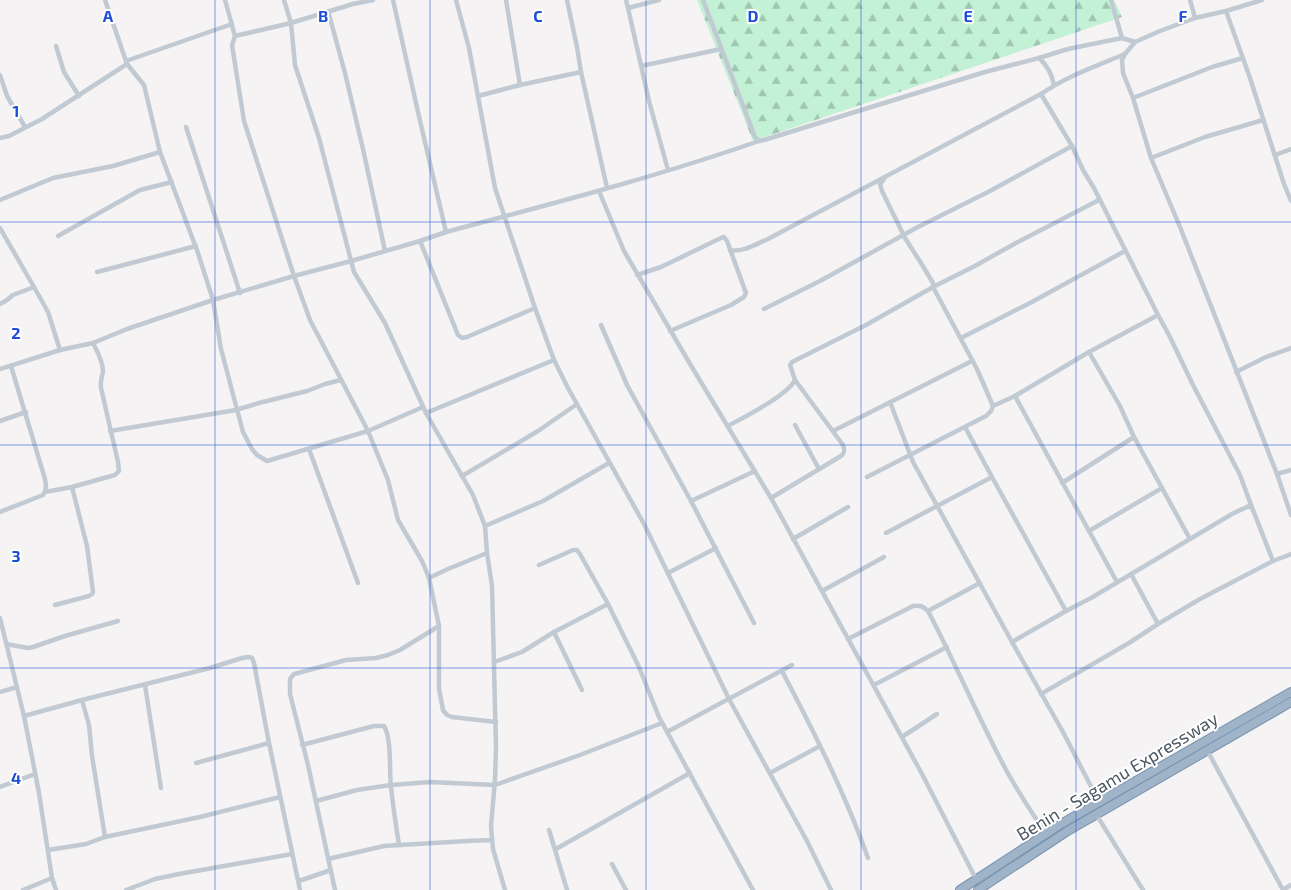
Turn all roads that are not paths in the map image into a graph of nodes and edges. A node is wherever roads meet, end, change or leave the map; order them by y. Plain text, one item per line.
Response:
1 (105, 0) edge
2 (224, 0) edge
3 (284, 0) edge
4 (373, 0) edge
5 (393, 0) edge
6 (456, 0) edge
7 (506, 0) edge
8 (568, 0) edge
9 (626, 0) edge
10 (659, 0) edge
11 (703, 0) edge
12 (1110, 0) edge
13 (1190, 0) edge
14 (1259, 0) edge
15 (352, 2) edge
16 (628, 8) junction
17 (1226, 11) junction
18 (328, 12) junction
19 (1195, 18) junction
20 (290, 22) junction
21 (232, 24) junction
22 (235, 36) junction
23 (1122, 38) junction
24 (1135, 42) junction
25 (56, 46) dead end
26 (721, 49) junction
27 (1125, 54) junction
28 (1039, 58) junction
29 (1243, 58) junction
30 (127, 63) junction
31 (641, 66) junction
32 (580, 72) junction
33 (0, 75) edge
34 (520, 85) junction
35 (1054, 85) junction
36 (1041, 94) junction
37 (79, 96) junction
38 (478, 96) junction
39 (1133, 98) junction
40 (1263, 120) junction
41 (25, 127) junction
42 (186, 127) dead end
43 (0, 138) edge
44 (759, 141) junction
45 (1072, 146) junction
46 (1291, 148) edge
47 (160, 152) junction
48 (1275, 155) junction
49 (1151, 158) junction
50 (668, 170) junction
51 (885, 177) junction
52 (172, 182) junction
53 (607, 188) junction
54 (599, 190) junction
55 (0, 200) edge
56 (1099, 200) junction
57 (1291, 201) edge
58 (504, 216) junction
59 (0, 228) edge
60 (446, 232) junction
61 (904, 235) junction
62 (58, 236) dead end
63 (420, 241) junction
64 (196, 246) junction
65 (730, 250) junction
66 (1125, 251) junction
67 (385, 252) junction
68 (352, 262) junction
69 (97, 272) dead end
70 (637, 275) junction
71 (294, 276) junction
72 (34, 287) junction
73 (933, 287) junction
74 (240, 293) junction
75 (213, 300) junction
76 (0, 304) edge
77 (536, 308) junction
78 (764, 309) dead end
79 (1158, 315) junction
80 (601, 325) dead end
81 (670, 330) junction
82 (961, 338) junction
83 (93, 342) junction
84 (1291, 348) edge
85 (60, 350) junction
86 (1090, 352) junction
87 (554, 360) junction
88 (972, 361) junction
89 (11, 366) junction
90 (0, 369) edge
91 (1236, 372) junction
92 (341, 380) junction
93 (795, 380) junction
94 (1015, 396) junction
95 (890, 402) junction
96 (577, 404) junction
97 (993, 406) junction
98 (424, 407) junction
99 (236, 410) junction
100 (26, 412) junction
101 (426, 413) junction
102 (0, 421) edge
103 (795, 425) dead end
104 (728, 426) junction
105 (965, 427) junction
106 (110, 431) junction
107 (368, 431) junction
108 (833, 431) junction
109 (1134, 437) junction
110 (310, 449) junction
111 (910, 454) junction
112 (609, 463) junction
113 (819, 469) junction
114 (1291, 470) edge
115 (755, 471) junction
116 (1277, 474) junction
117 (462, 476) junction
118 (867, 477) dead end
119 (992, 477) junction
120 (1062, 483) junction
121 (72, 487) junction
122 (1162, 488) junction
123 (45, 492) junction
124 (771, 498) junction
125 (691, 501) junction
126 (938, 505) junction
127 (1251, 505) junction
128 (848, 507) dead end
129 (0, 512) edge
130 (1291, 515) edge
131 (485, 526) junction
132 (1089, 531) junction
133 (886, 533) dead end
134 (793, 538) junction
135 (1190, 539) junction
136 (716, 548) junction
137 (487, 553) junction
138 (1291, 554) edge
139 (884, 556) dead end
140 (1273, 561) junction
141 (539, 565) dead end
142 (668, 574) junction
143 (1131, 574) junction
144 (429, 578) junction
145 (1116, 582) junction
146 (358, 583) dead end
147 (980, 583) junction
148 (822, 591) junction
149 (608, 604) junction
150 (55, 605) dead end
151 (928, 611) junction
152 (1066, 611) junction
153 (0, 618) edge
154 (118, 621) dead end
155 (754, 623) dead end
156 (1158, 624) junction
157 (438, 626) junction
158 (1, 631) edge
159 (554, 632) junction
160 (848, 639) junction
161 (1012, 642) junction
162 (6, 644) junction
163 (947, 647) junction
164 (494, 662) junction
165 (792, 666) dead end
166 (782, 671) junction
167 (145, 685) junction
168 (874, 685) junction
169 (17, 687) junction
170 (582, 690) dead end
171 (0, 692) edge
172 (1291, 692) edge
173 (1041, 694) junction
174 (729, 698) junction
175 (82, 700) junction
176 (1291, 702) edge
177 (937, 714) dead end
178 (24, 716) junction
179 (496, 722) junction
180 (662, 723) junction
181 (667, 732) junction
182 (902, 738) junction
183 (269, 743) junction
184 (302, 744) junction
185 (820, 746) junction
186 (1207, 750) junction
187 (196, 762) dead end
188 (690, 773) junction
189 (770, 773) junction
190 (36, 774) junction
191 (391, 785) junction
192 (495, 785) junction
193 (0, 786) edge
194 (161, 788) dead end
195 (280, 796) junction
196 (316, 801) junction
197 (1099, 802) junction
198 (1096, 814) junction
199 (549, 830) dead end
200 (1046, 834) junction
201 (105, 837) junction
202 (492, 840) junction
203 (399, 845) junction
204 (556, 849) junction
205 (48, 850) junction
206 (292, 854) junction
207 (868, 858) dead end
208 (328, 859) junction
209 (612, 864) dead end
210 (331, 870) junction
211 (52, 878) junction
212 (976, 880) junction
213 (298, 881) junction
214 (1291, 885) edge
215 (23, 890) edge
216 (56, 890) edge
217 (126, 890) edge
218 (300, 890) edge
219 (335, 890) edge
220 (505, 890) edge
221 (567, 890) edge
222 (626, 890) edge
223 (753, 890) edge
224 (831, 890) edge
225 (960, 890) edge
226 (978, 890) edge
227 (1143, 890) edge
228 (1283, 890) edge

1 - 30 street
2 - 21 street
3 - 20 street
4 - 15 street
5 - 60 street
6 - 38 street
7 - 34 street
8 - 32 street
9 - 16 street
10 - 16 street
11 - 26 street
12 - 23 street
13 - 19 street
14 - 17 street
15 - 18 street
16 - 31 street
17 - 19 street
17 - 29 street
18 - 20 street
18 - 67 street
19 - 24 street
20 - 22 street
20 - 68 street
21 - 22 street
21 - 30 street
22 - 71 street
23 - 24 street
23 - 28 street
24 - 27 street
25 - 37 street
26 - 31 street
26 - 44 street
27 - 35 street
27 - 39 street
28 - 35 street
28 - 44 street
29 - 39 street
29 - 40 street
30 - 37 street
30 - 47 street
31 - 50 street
32 - 34 street
32 - 53 street
33 - 41 street
34 - 38 street
35 - 36 street
36 - 45 street
36 - 51 street
37 - 41 street
38 - 58 street
39 - 49 street
40 - 48 street
40 - 49 street
41 - 43 street
42 - 74 street
44 - 50 street
45 - 56 street
45 - 61 street
46 - 48 street
47 - 52 street
47 - 55 street
48 - 57 street
49 - 91 street
50 - 53 street
51 - 61 street
51 - 65 street
52 - 62 street
52 - 64 street
53 - 54 street
54 - 58 street
54 - 70 street
56 - 66 street
56 - 73 street
58 - 60 street
58 - 77 street
59 - 72 street
60 - 63 street
61 - 73 street
61 - 78 street
63 - 67 street
63 - 77 street
64 - 69 street
64 - 75 street
65 - 70 street
65 - 81 street
66 - 79 street
66 - 82 street
67 - 68 street
68 - 71 street
68 - 98 street
70 - 81 street
71 - 74 street
71 - 92 street
72 - 76 street
72 - 85 street
73 - 82 street
73 - 93 street
74 - 75 street
75 - 83 street
75 - 99 street
77 - 87 street
79 - 86 street
79 - 127 street
80 - 125 street
81 - 104 street
82 - 88 street
83 - 85 street
83 - 106 street
84 - 91 street
85 - 89 street
86 - 94 street
86 - 109 street
87 - 96 street
87 - 101 street
88 - 95 street
88 - 97 street
89 - 90 street
89 - 100 street
91 - 116 street
92 - 99 street
92 - 107 street
93 - 104 street
93 - 108 street
94 - 97 street
94 - 120 street
95 - 108 street
95 - 111 street
96 - 112 street
96 - 117 street
97 - 105 street
98 - 101 street
98 - 107 street
99 - 106 street
99 - 110 street
100 - 102 street
100 - 123 street
101 - 117 street
103 - 113 street
104 - 115 street
105 - 111 street
105 - 119 street
106 - 121 street
107 - 110 street
107 - 144 street
108 - 113 street
109 - 120 street
109 - 122 street
110 - 146 street
111 - 118 street
111 - 126 street
112 - 131 street
112 - 142 street
113 - 124 street
114 - 116 street
115 - 124 street
115 - 125 street
116 - 130 street
117 - 131 street
119 - 126 street
119 - 152 street
120 - 132 street
121 - 123 street
121 - 150 street
122 - 132 street
122 - 135 street
123 - 129 street
124 - 134 street
125 - 136 street
126 - 133 street
126 - 147 street
127 - 135 street
127 - 140 street
128 - 134 street
131 - 137 street
132 - 145 street
134 - 148 street
135 - 143 street
136 - 142 street
136 - 155 street
137 - 144 street
137 - 164 street
138 - 140 street
139 - 148 street
140 - 156 street
141 - 149 street
142 - 174 street
143 - 145 street
143 - 156 street
144 - 157 street
145 - 152 street
147 - 151 street
147 - 161 street
148 - 160 street
149 - 159 street
149 - 180 street
151 - 160 street
151 - 163 street
152 - 161 street
153 - 158 street
154 - 162 street
156 - 173 street
157 - 179 street
157 - 184 street
158 - 162 street
159 - 164 street
159 - 170 street
160 - 168 street
161 - 173 street
162 - 169 street
163 - 168 street
163 - 200 street
164 - 179 street
165 - 166 street
166 - 174 street
166 - 185 street
167 - 175 street
167 - 183 street
167 - 194 street
168 - 182 street
169 - 171 street
169 - 178 street
172 - 197 highway, Benin - Sagamu Expressway
173 - 197 street
174 - 181 street
174 - 189 street
175 - 178 street
175 - 201 street
176 - 186 highway
177 - 182 street
178 - 190 street
179 - 192 street
180 - 181 street
180 - 192 street
181 - 188 street
182 - 212 street
183 - 187 street
183 - 195 street
184 - 191 street
184 - 196 street
185 - 189 street
185 - 207 street
186 - 198 highway
186 - 228 street
188 - 204 street
188 - 223 street
189 - 224 street
190 - 193 street
190 - 205 street
191 - 192 street
191 - 196 street
191 - 203 street
192 - 202 street
195 - 201 street
195 - 206 street
196 - 208 street
197 - 200 highway, Benin - Sagamu Expressway
198 - 226 highway
198 - 227 street
199 - 204 street
200 - 212 highway, Benin - Sagamu Expressway
201 - 205 street
202 - 203 street
202 - 220 street
203 - 208 street
204 - 221 street
205 - 211 street
206 - 213 street
206 - 217 street
208 - 210 street
209 - 222 street
210 - 213 street
210 - 219 street
211 - 215 street
211 - 216 street
212 - 225 highway, Benin - Sagamu Expressway
213 - 218 street
214 - 228 street

